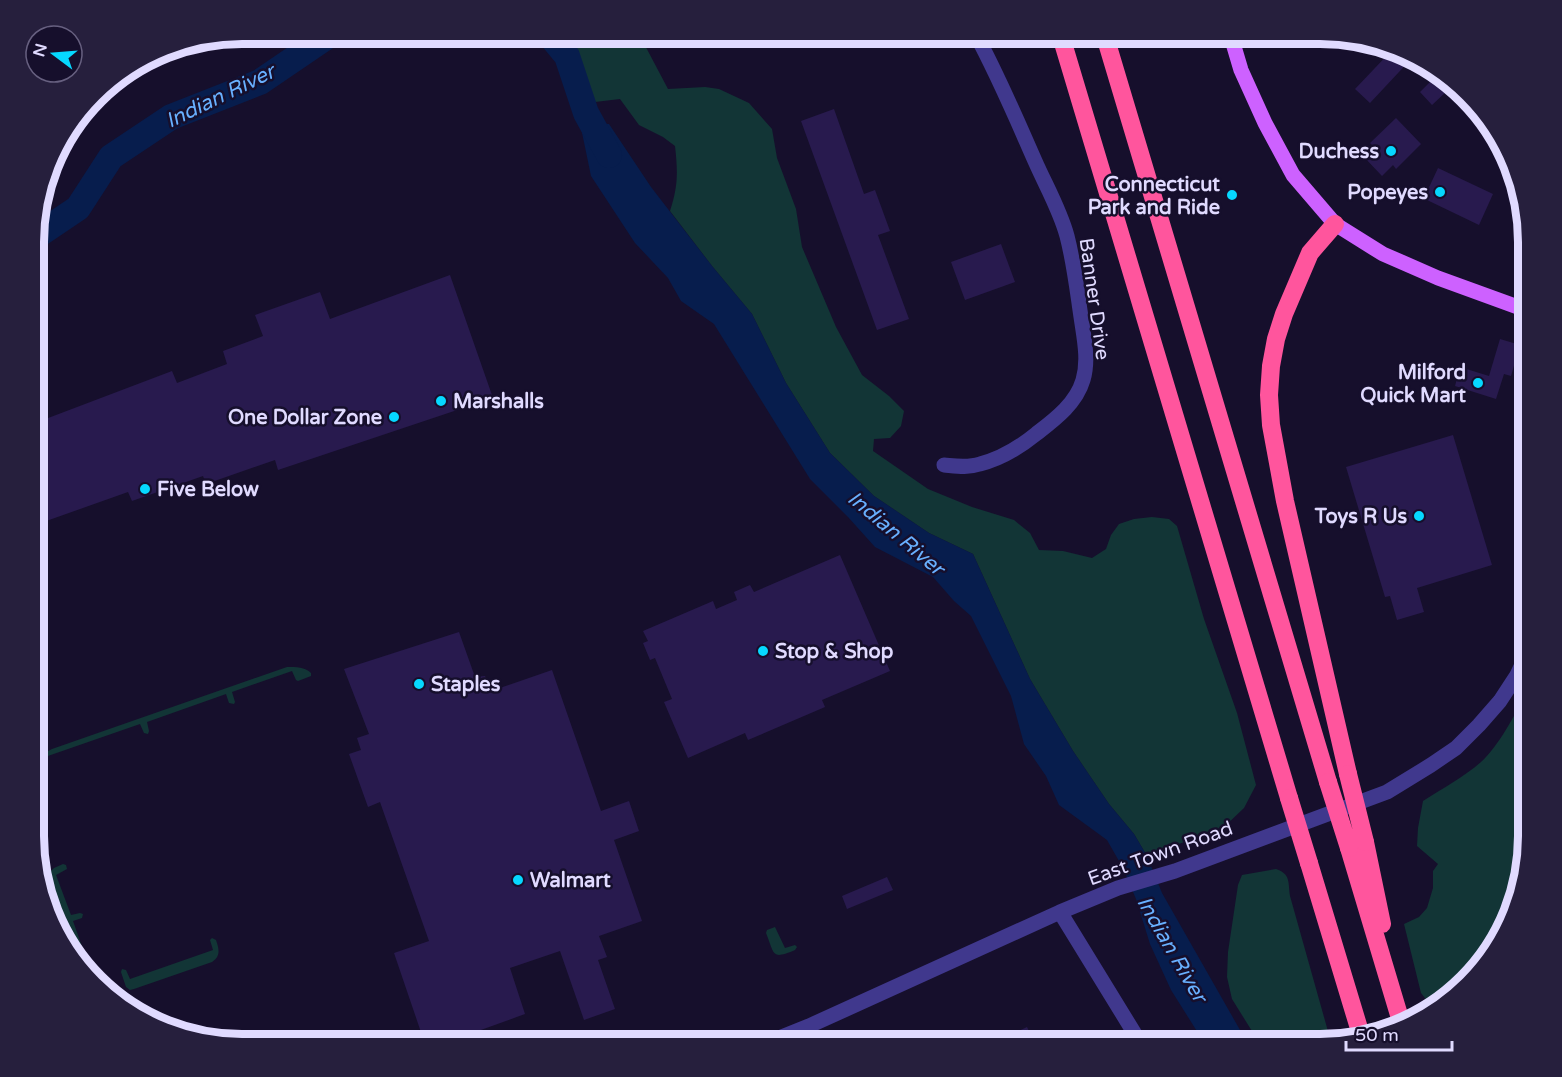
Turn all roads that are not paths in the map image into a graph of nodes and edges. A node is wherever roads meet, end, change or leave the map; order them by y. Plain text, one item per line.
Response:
1 (981, 44) edge
2 (1063, 44) edge
3 (1107, 44) edge
4 (1233, 44) edge
5 (1335, 224) junction
6 (1518, 307) edge
7 (944, 465) dead end
8 (1518, 673) edge
9 (1357, 845) junction
10 (1060, 912) junction
11 (1399, 1017) edge
12 (1359, 1030) edge
13 (790, 1034) edge
14 (1135, 1034) edge

1 - 7 street, Banner Drive
2 - 12 highway, bridge
3 - 9 highway, bridge
4 - 5 main road
5 - 6 main road
5 - 9 highway, bridge
8 - 10 street, East Town Road
9 - 11 highway
10 - 13 street, East Town Road
10 - 14 street

